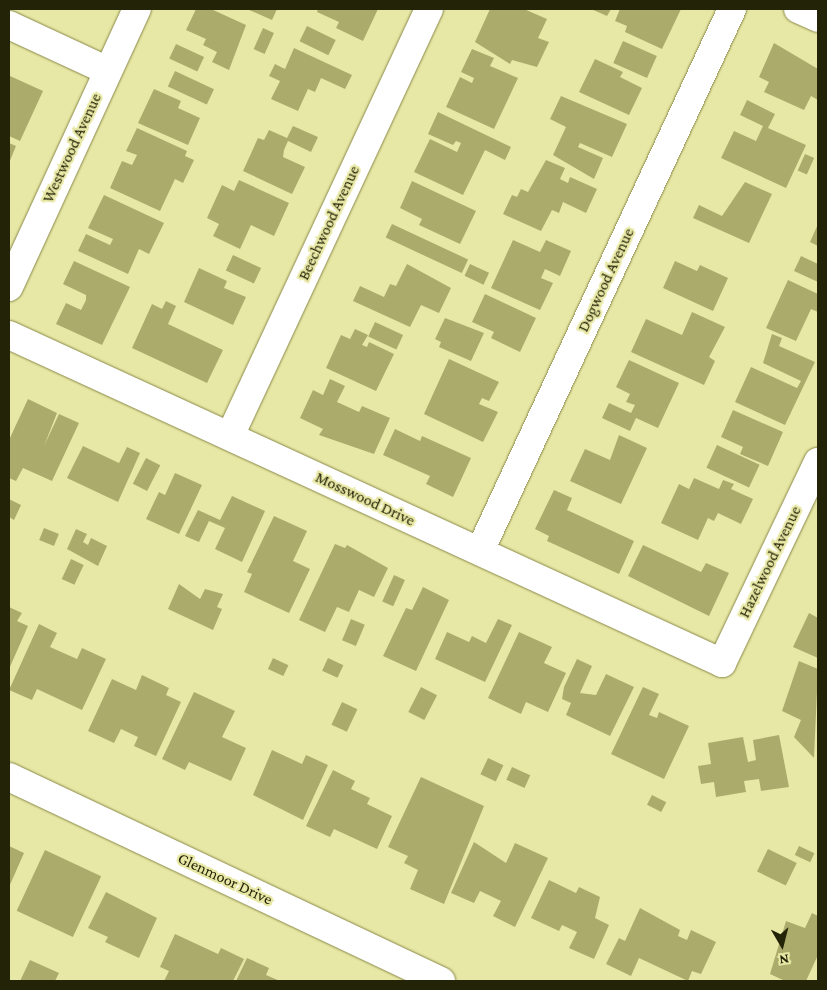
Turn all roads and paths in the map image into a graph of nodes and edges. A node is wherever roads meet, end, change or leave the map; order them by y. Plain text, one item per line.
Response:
1 (137, 9) edge
2 (429, 9) edge
3 (732, 9) edge
4 (798, 9) edge
5 (818, 18) edge
6 (9, 25) edge
7 (108, 71) junction
8 (9, 287) edge
9 (9, 334) edge
10 (230, 436) junction
11 (818, 462) edge
12 (480, 551) junction
13 (722, 662) joint
14 (9, 777) edge
15 (441, 981) edge

1 - 7 street, Westwood Avenue
2 - 10 street, Beechwood Avenue
3 - 12 street, Dogwood Avenue
4 - 5 street
6 - 7 street
7 - 8 street, Westwood Avenue
9 - 10 street, Mosswood Drive
10 - 12 street, Mosswood Drive
11 - 13 street, Hazelwood Avenue
12 - 13 street, Mosswood Drive
14 - 15 street, Glenmoor Drive

